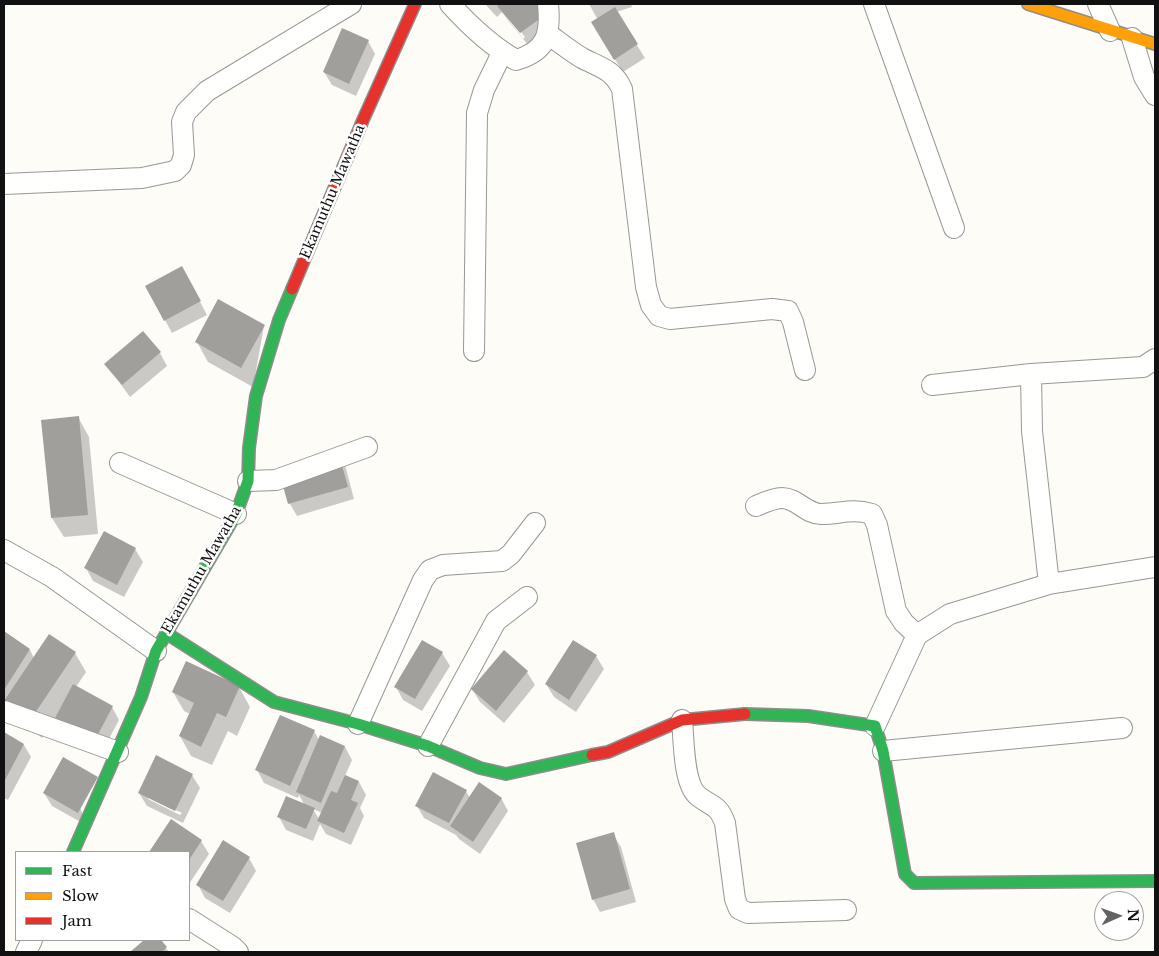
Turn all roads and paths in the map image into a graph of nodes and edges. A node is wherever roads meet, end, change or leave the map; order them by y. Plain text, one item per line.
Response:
1 (351, 4) edge
2 (415, 4) edge
3 (450, 4) edge
4 (548, 4) edge
5 (874, 4) edge
6 (1028, 4) edge
7 (1098, 4) edge
8 (1110, 31) junction
9 (548, 34) junction
10 (1132, 38) junction
11 (1155, 44) edge
12 (502, 53) junction
13 (1155, 96) edge
14 (4, 184) edge
15 (954, 228) dead end
16 (474, 351) dead end
17 (1155, 359) edge
18 (805, 370) dead end
19 (1031, 374) junction
20 (932, 386) dead end
21 (367, 448) dead end
22 (120, 463) dead end
23 (248, 481) junction
24 (756, 506) dead end
25 (236, 514) junction
26 (535, 523) dead end
27 (4, 550) edge
28 (1155, 567) edge
29 (1049, 584) junction
30 (527, 597) dead end
31 (166, 633) junction
32 (917, 635) junction
33 (156, 651) junction
34 (4, 711) edge
35 (682, 720) junction
36 (358, 724) junction
37 (875, 726) junction
38 (1122, 728) dead end
39 (428, 746) junction
40 (883, 750) junction
41 (118, 752) junction
42 (77, 851) edge
43 (1155, 881) edge
44 (846, 910) dead end
45 (190, 920) edge
46 (238, 952) edge

1 - 14 street
2 - 23 street, Ekamuthu Mawatha
3 - 12 street
4 - 9 street
5 - 15 street
6 - 8 street
7 - 8 street
8 - 10 street
9 - 12 street
9 - 18 street
10 - 11 street
10 - 13 street
12 - 16 street
17 - 19 street
19 - 20 street
19 - 29 street
21 - 23 street
22 - 25 street
23 - 25 street, Ekamuthu Mawatha
24 - 32 street
25 - 31 street, Ekamuthu Mawatha
26 - 36 street
27 - 33 street
28 - 29 street
29 - 32 street
30 - 39 street
31 - 33 street, Ekamuthu Mawatha
31 - 36 street
32 - 37 street
33 - 41 street, Ekamuthu Mawatha
34 - 41 street
35 - 37 street
35 - 39 street
35 - 44 street
36 - 39 street
37 - 40 street
38 - 40 street
40 - 43 street
41 - 42 street, Ekamuthu Mawatha
45 - 46 street

